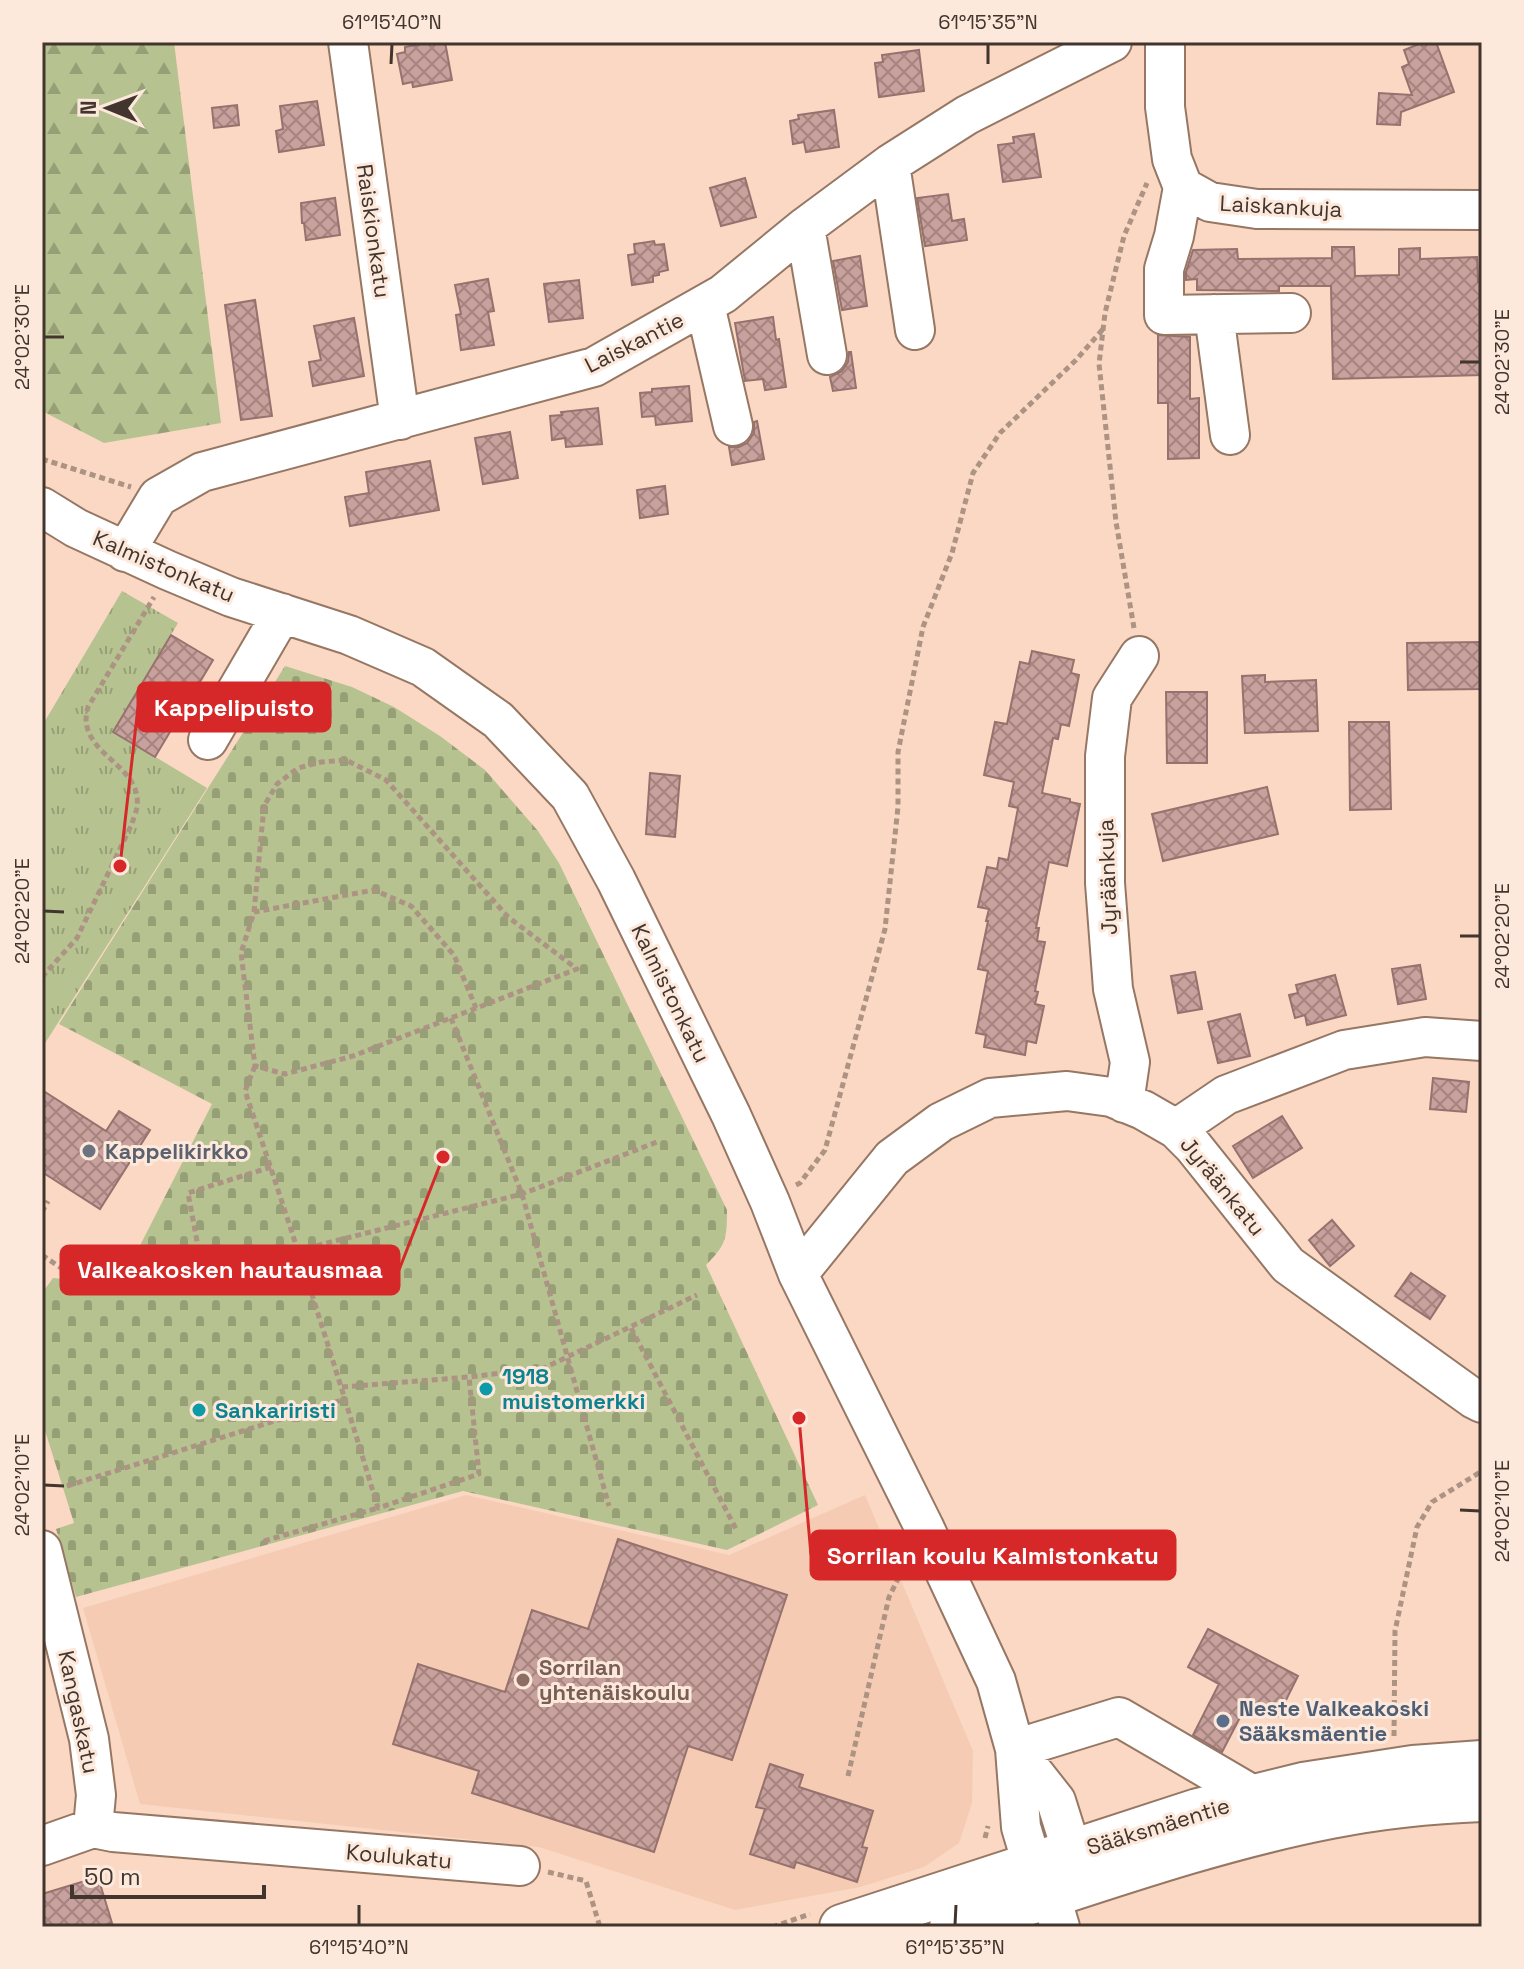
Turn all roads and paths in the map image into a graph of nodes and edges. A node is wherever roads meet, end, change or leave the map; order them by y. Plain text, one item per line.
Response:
1 (348, 42) edge
2 (1112, 42) edge
3 (1165, 42) edge
4 (1168, 134) junction
5 (890, 164) junction
6 (1183, 187) junction
7 (1482, 210) edge
8 (805, 227) junction
9 (705, 305) junction
10 (1291, 313) dead end
11 (1214, 314) junction
12 (1103, 329) junction
13 (915, 330) dead end
14 (827, 355) dead end
15 (400, 420) junction
16 (733, 426) dead end
17 (1230, 435) dead end
18 (42, 507) edge
19 (125, 552) junction
20 (143, 590) dead end
21 (282, 613) junction
22 (1139, 656) joint
23 (208, 740) dead end
24 (254, 912) junction
25 (42, 977) edge
26 (476, 1008) junction
27 (451, 1018) junction
28 (1482, 1041) edge
29 (255, 1066) junction
30 (1124, 1103) junction
31 (1176, 1129) junction
32 (657, 1142) dead end
33 (271, 1167) junction
34 (522, 1194) junction
35 (48, 1201) dead end
36 (770, 1202) junction
37 (42, 1212) edge
38 (299, 1250) junction
39 (42, 1255) edge
40 (202, 1268) junction
41 (798, 1274) junction
42 (697, 1295) dead end
43 (631, 1328) junction
44 (567, 1358) junction
45 (469, 1377) junction
46 (342, 1387) junction
47 (345, 1399) junction
48 (1482, 1403) edge
49 (1482, 1471) edge
50 (67, 1486) dead end
51 (609, 1506) dead end
52 (378, 1508) junction
53 (736, 1529) dead end
54 (264, 1541) dead end
55 (42, 1550) edge
56 (916, 1566) dead end
57 (1015, 1749) junction
58 (1393, 1749) dead end
59 (1482, 1763) edge
60 (848, 1776) dead end
61 (1482, 1799) edge
62 (1261, 1814) junction
63 (990, 1819) dead end
64 (93, 1828) junction
65 (985, 1838) dead end
66 (42, 1846) edge
67 (520, 1866) dead end
68 (586, 1881) dead end
69 (1054, 1885) edge
70 (600, 1927) edge
71 (772, 1927) edge
72 (792, 1927) edge
73 (842, 1927) edge
74 (952, 1927) edge

1 - 15 street, Raiskionkatu
2 - 5 street, Laiskantie
3 - 4 street
4 - 6 street
4 - 12 path
5 - 8 street, Laiskantie
5 - 13 street
6 - 7 street, Laiskankuja
6 - 11 street
8 - 9 street, Laiskantie
8 - 14 street
9 - 15 street, Laiskantie
9 - 16 street
10 - 11 street
11 - 17 street
12 - 22 path
12 - 36 path
15 - 19 street, Laiskantie
18 - 19 street, Kalmistonkatu
19 - 21 street, Kalmistonkatu
20 - 25 path
21 - 23 street
21 - 36 street, Kalmistonkatu
22 - 30 street, Jyräänkuja
24 - 26 path
24 - 26 path
24 - 29 path
26 - 27 path
27 - 29 path
27 - 34 path
28 - 31 street
29 - 33 path
30 - 31 street, Jyräänkatu
30 - 41 street, Jyräänkatu
31 - 48 street, Jyräänkatu
32 - 34 path
33 - 38 path
33 - 40 path
34 - 38 path
34 - 44 path
35 - 37 path
36 - 41 street, Kalmistonkatu
38 - 40 path
38 - 46 path
39 - 40 path
41 - 57 street, Kalmistonkatu
42 - 43 path
43 - 44 path
43 - 53 path
44 - 45 path
44 - 51 path
45 - 46 path
45 - 52 path
46 - 47 path
47 - 50 path
47 - 52 path
49 - 58 path
52 - 54 path
55 - 64 street, Kangaskatu
56 - 60 path
57 - 62 street
57 - 69 street, Kalmistonkatu
59 - 62 main road, Sääksmäentie
61 - 62 main road, Sääksmäentie
62 - 69 main road, Sääksmäentie
63 - 65 path
64 - 66 street, Koulukatu
64 - 67 street, Koulukatu
68 - 70 path
69 - 73 main road, Sääksmäentie
69 - 74 main road, Sääksmäentie
71 - 72 path

